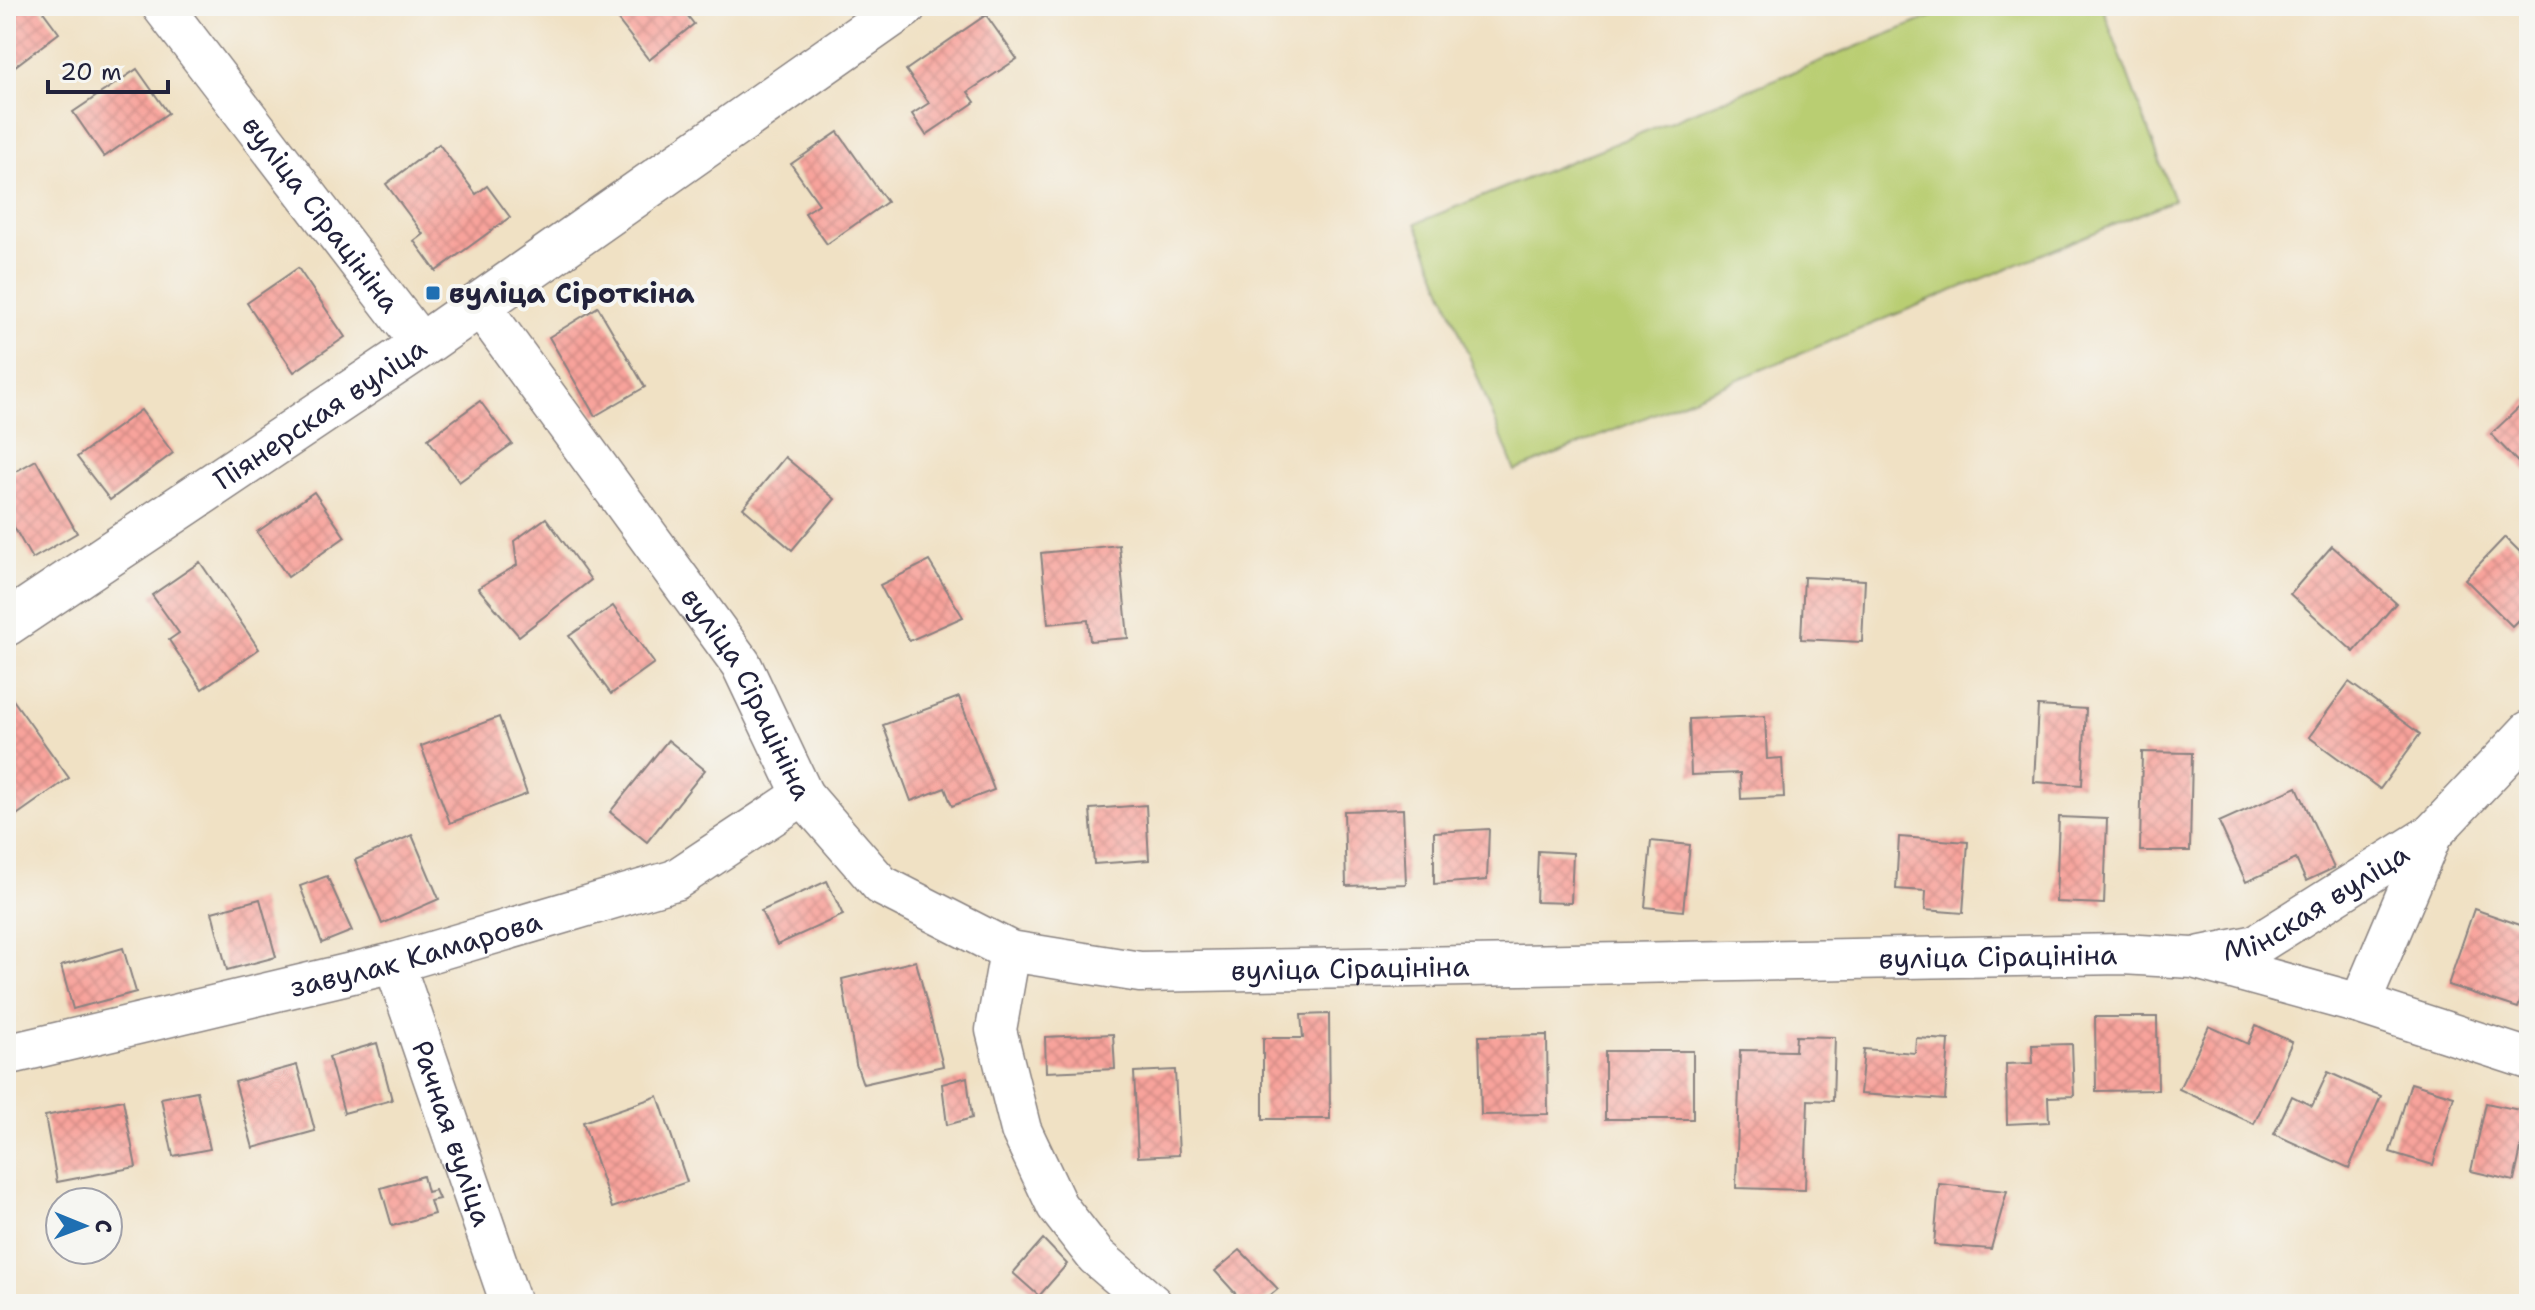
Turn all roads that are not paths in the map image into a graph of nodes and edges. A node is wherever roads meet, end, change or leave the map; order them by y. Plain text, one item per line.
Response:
1 (162, 6) edge
2 (904, 6) edge
3 (479, 304) junction
4 (422, 345) junction
5 (6, 624) edge
6 (2529, 731) edge
7 (803, 795) junction
8 (2432, 834) junction
9 (1010, 951) junction
10 (2193, 958) junction
11 (394, 963) junction
12 (2360, 1004) junction
13 (6, 1055) edge
14 (2529, 1059) edge
15 (511, 1304) edge
16 (1152, 1304) edge

1 - 4 street, вуліца Сірацініна
2 - 3 street, Піянерская вуліца
3 - 4 street, Піянерская вуліца
3 - 7 street, вуліца Сірацініна
4 - 5 street, Піянерская вуліца
6 - 8 street, Мінская вуліца
7 - 9 street, вуліца Сірацініна
7 - 11 street, завулак Камарова
8 - 10 street, Мінская вуліца
8 - 12 street, Мінская вуліца
9 - 10 street, вуліца Сірацініна
9 - 16 street
10 - 12 street, вуліца Сірацініна
11 - 13 street, завулак Камарова
11 - 15 street, Рачная вуліца
12 - 14 street, вуліца Сірацініна

